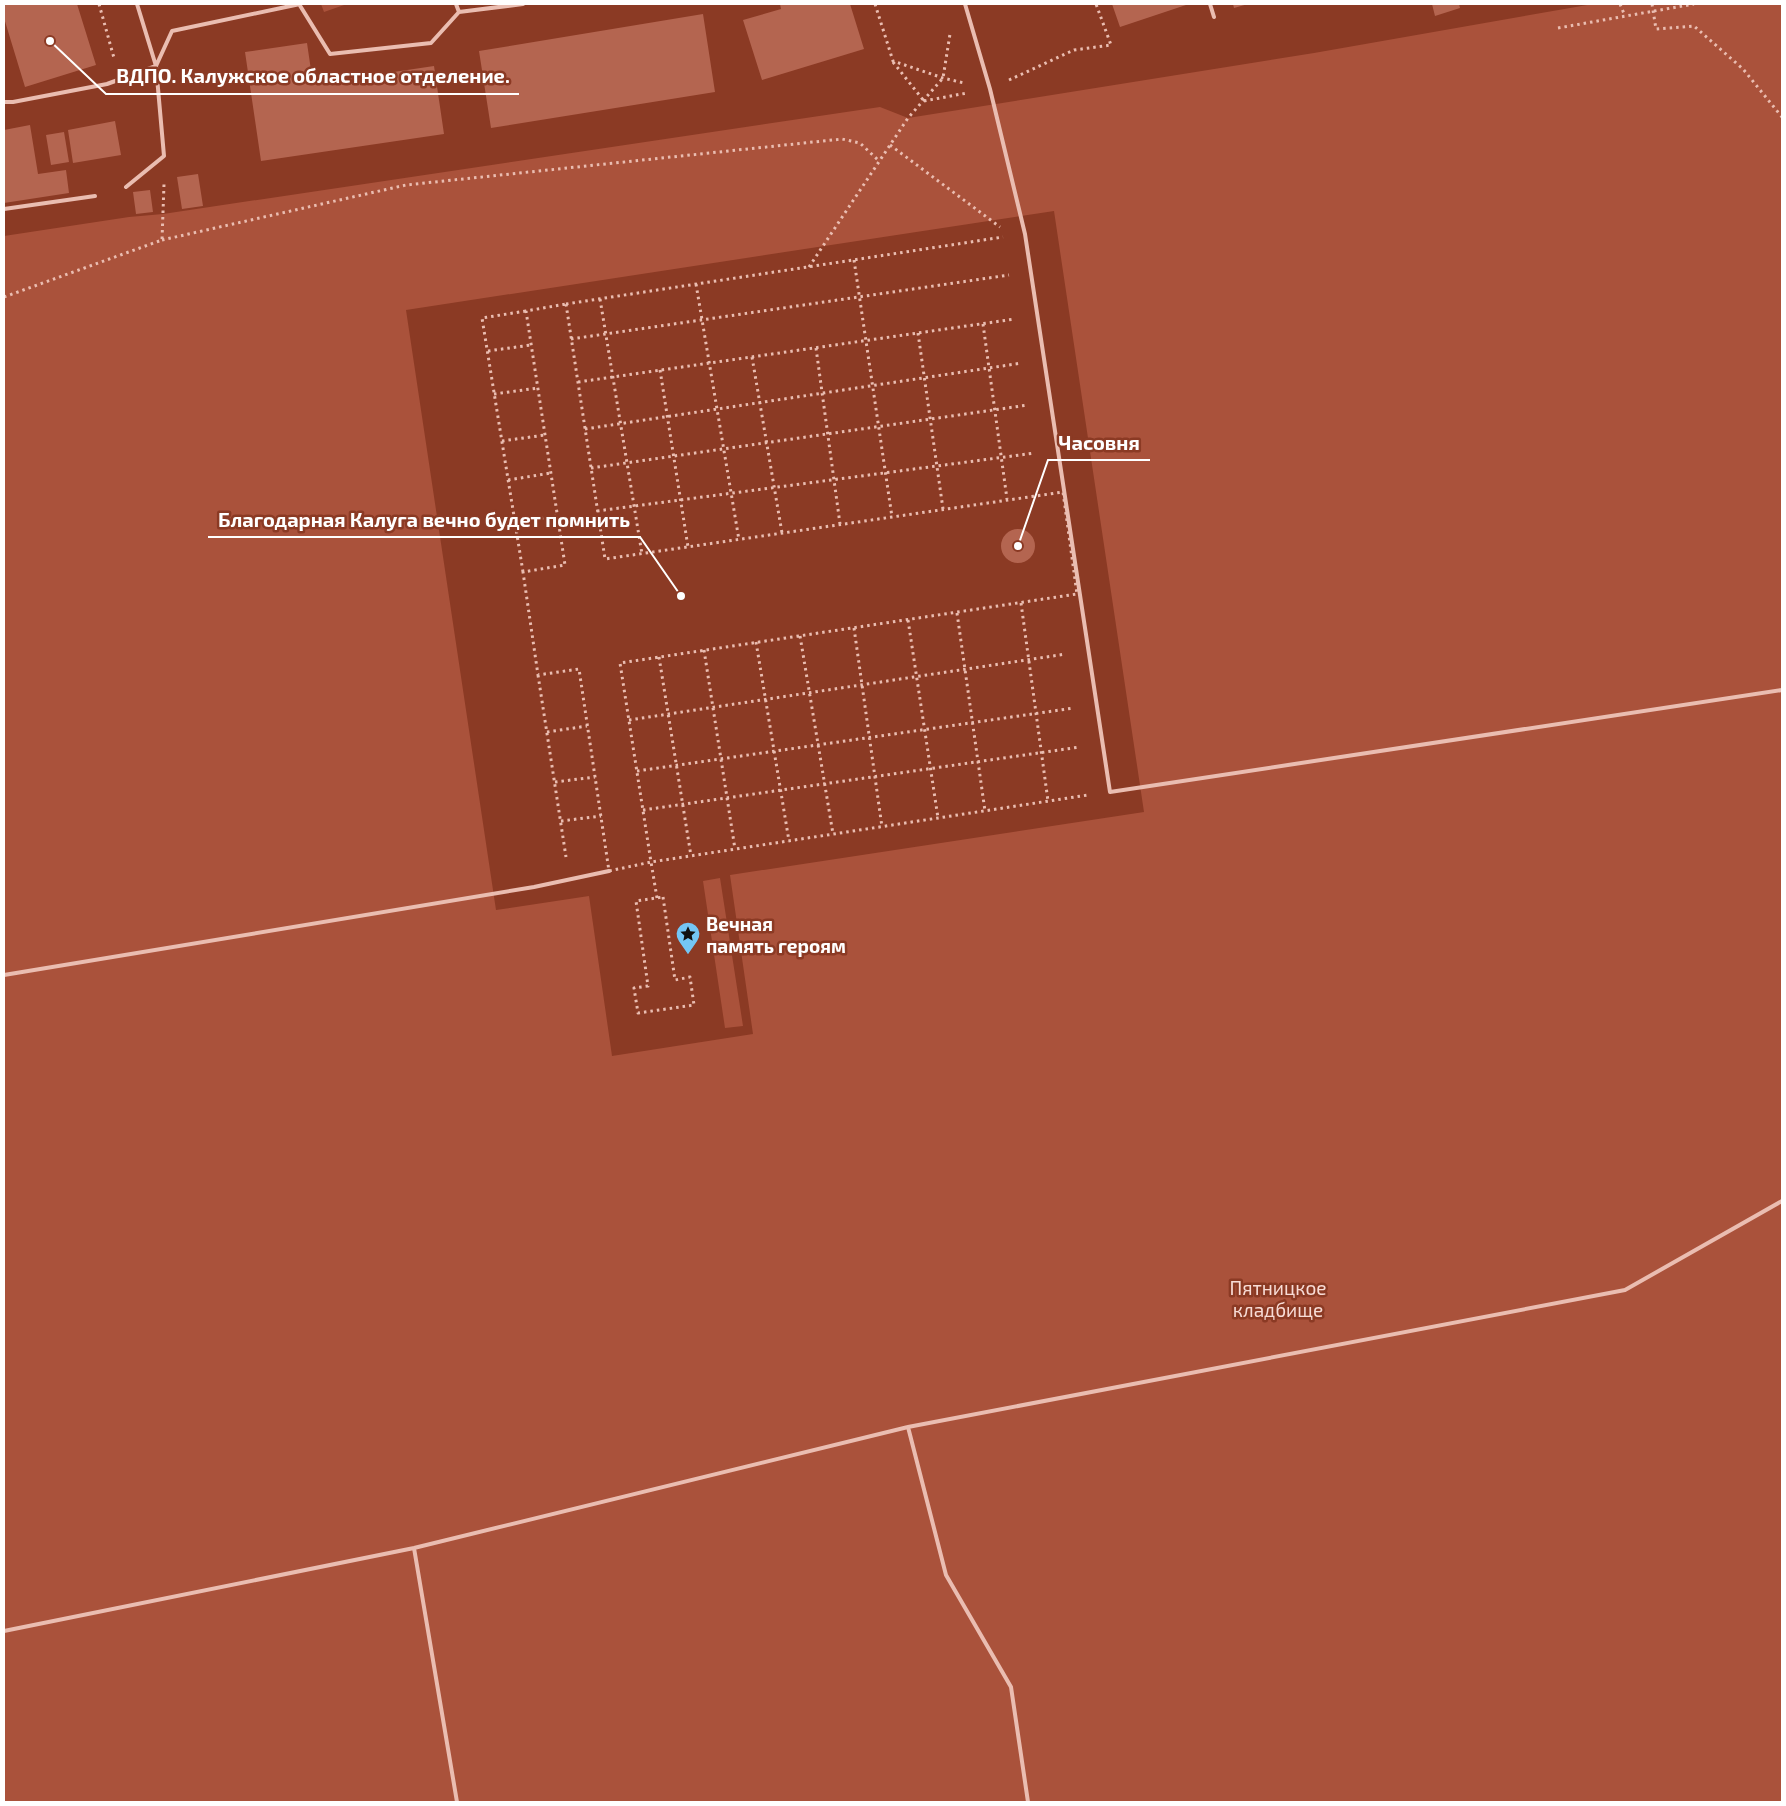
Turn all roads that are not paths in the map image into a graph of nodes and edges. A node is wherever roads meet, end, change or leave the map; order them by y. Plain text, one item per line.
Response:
1 (137, 4) edge
2 (300, 4) edge
3 (456, 4) edge
4 (523, 4) edge
5 (965, 4) edge
6 (1210, 4) edge
7 (459, 12) junction
8 (1214, 16) dead end
9 (156, 66) junction
10 (4, 102) edge
11 (126, 187) dead end
12 (94, 196) dead end
13 (4, 209) edge
14 (1782, 690) edge
15 (609, 871) road end
16 (4, 975) edge
17 (1782, 1201) edge
18 (908, 1428) junction
19 (414, 1548) junction
20 (4, 1631) edge
21 (457, 1802) edge
22 (1028, 1802) edge

1 - 9 lane
2 - 7 lane
2 - 9 lane
3 - 7 lane
4 - 7 lane
5 - 14 lane
6 - 8 lane
9 - 10 lane
9 - 11 lane
12 - 13 lane
15 - 16 lane
17 - 18 lane
18 - 19 lane
18 - 22 lane
19 - 20 lane
19 - 21 lane

